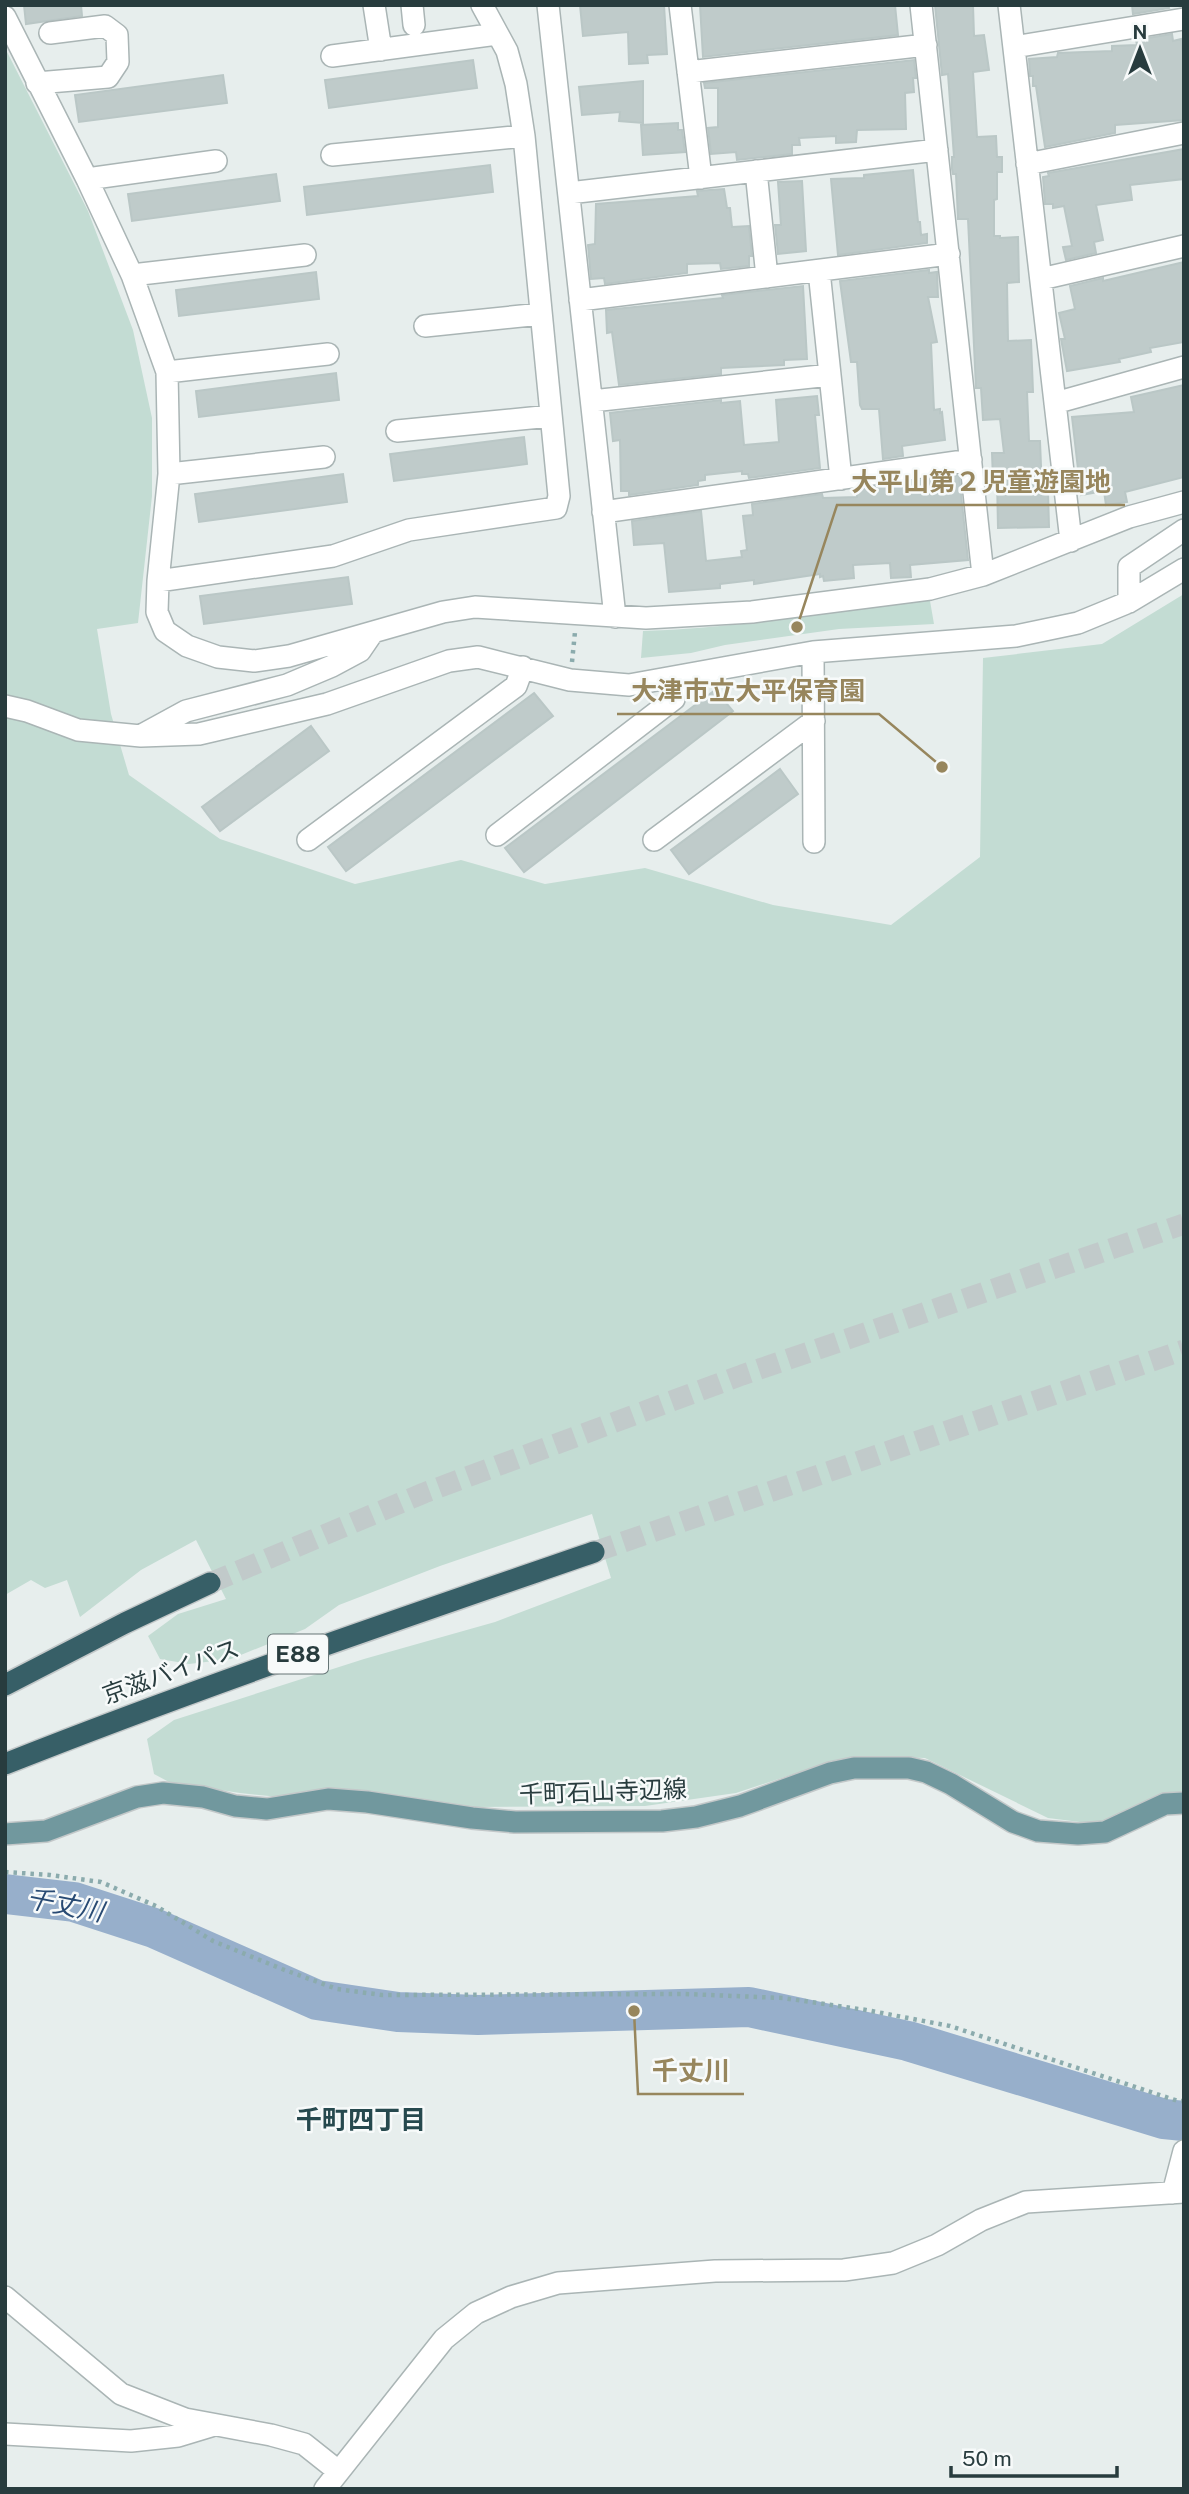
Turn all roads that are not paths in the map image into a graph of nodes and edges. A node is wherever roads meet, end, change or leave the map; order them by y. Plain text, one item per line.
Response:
1 (374, 5) edge
2 (482, 5) edge
3 (548, 5) edge
4 (680, 5) edge
5 (922, 5) edge
6 (1009, 5) edge
7 (5, 17) edge
8 (1184, 19) edge
9 (50, 33) dead end
10 (497, 34) junction
11 (926, 45) junction
12 (1014, 47) junction
13 (381, 50) junction
14 (332, 56) dead end
15 (688, 72) junction
16 (37, 83) junction
17 (1184, 133) edge
18 (524, 136) junction
19 (937, 150) junction
20 (331, 155) dead end
21 (216, 162) dead end
22 (1027, 164) junction
23 (756, 172) junction
24 (701, 178) junction
25 (87, 179) junction
26 (569, 193) junction
27 (1184, 246) edge
28 (948, 254) junction
29 (304, 256) dead end
30 (819, 271) junction
31 (132, 275) junction
32 (767, 277) junction
33 (1041, 279) junction
34 (580, 300) junction
35 (541, 314) junction
36 (425, 326) dead end
37 (328, 354) dead end
38 (1184, 368) edge
39 (167, 372) junction
40 (830, 374) junction
41 (592, 401) junction
42 (1055, 403) junction
43 (551, 416) junction
44 (397, 431) dead end
45 (324, 457) dead end
46 (971, 460) junction
47 (169, 474) junction
48 (841, 478) junction
49 (1184, 502) edge
50 (603, 512) junction
51 (1184, 530) edge
52 (1071, 541) junction
53 (1184, 569) edge
54 (984, 575) junction
55 (158, 581) junction
56 (1129, 602) junction
57 (615, 618) junction
58 (373, 632) junction
59 (813, 652) junction
60 (523, 667) junction
61 (676, 678) junction
62 (5, 706) edge
63 (814, 721) junction
64 (141, 736) junction
65 (497, 835) dead end
66 (308, 840) dead end
67 (654, 840) dead end
68 (814, 842) dead end
69 (594, 1552) tunnel mouth
70 (210, 1583) tunnel mouth
71 (5, 1685) edge
72 (5, 1764) edge
73 (1184, 1802) edge
74 (5, 1833) edge
75 (1184, 2151) edge
76 (1178, 2192) edge
77 (5, 2297) edge
78 (214, 2425) junction
79 (5, 2434) edge
80 (338, 2471) junction
81 (325, 2489) edge

1 - 13 street
2 - 10 street
3 - 26 street
4 - 15 street
5 - 11 street
6 - 12 street
7 - 16 street
8 - 12 street
9 - 16 street
10 - 13 street
10 - 18 street
11 - 15 street
11 - 19 street
12 - 22 street
13 - 14 street
15 - 24 street
16 - 25 street
17 - 22 street
18 - 20 street
18 - 35 street
19 - 23 street
19 - 28 street
21 - 25 street
22 - 33 street
23 - 24 street
23 - 32 street
24 - 26 street
25 - 31 street
26 - 34 street
27 - 33 street
28 - 30 street
28 - 46 street
29 - 31 street
30 - 32 street
30 - 40 street
31 - 39 street
32 - 34 street
33 - 42 street
34 - 41 street
35 - 36 street
35 - 43 street
37 - 39 street
38 - 42 street
39 - 47 street
40 - 41 street
40 - 48 street
41 - 50 street
42 - 52 street
43 - 44 street
43 - 55 street
45 - 47 street
46 - 48 street
46 - 54 street
47 - 55 street
48 - 50 street
49 - 52 street
50 - 57 street
51 - 56 street
52 - 54 street
53 - 56 street
54 - 57 street
55 - 58 street
56 - 59 street
57 - 58 street
58 - 64 street
59 - 61 street
59 - 63 street
60 - 61 street
60 - 64 street
60 - 66 street
61 - 65 street
62 - 64 street
63 - 67 street
63 - 68 street
69 - 72 highway, 京滋バイパス / E88
70 - 71 highway
73 - 74 main road, 千町石山寺辺線
75 - 76 street
76 - 80 street
77 - 78 street
78 - 79 street
78 - 80 street
80 - 81 street

